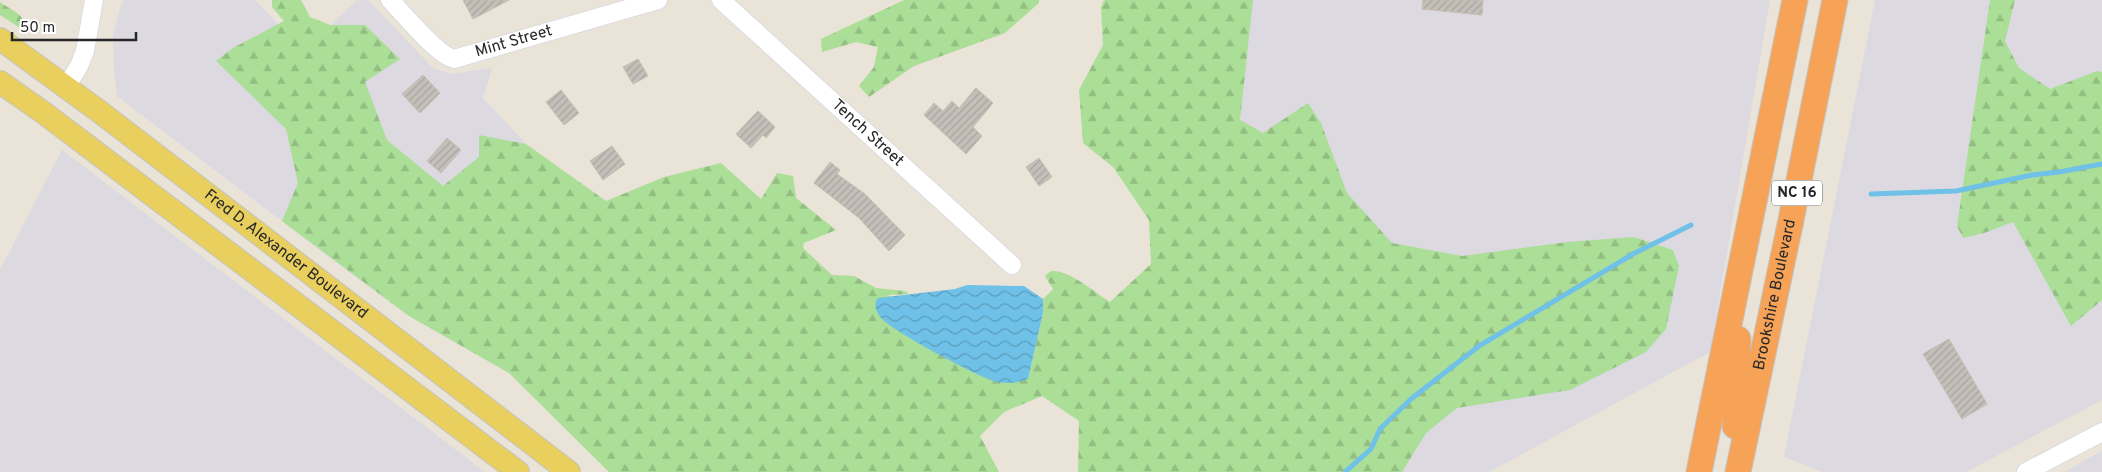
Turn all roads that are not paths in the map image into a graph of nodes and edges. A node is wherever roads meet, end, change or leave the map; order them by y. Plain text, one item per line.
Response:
1 (94, 0) edge
2 (390, 0) edge
3 (658, 0) edge
4 (721, 0) edge
5 (1795, 0) edge
6 (1835, 0) edge
7 (0, 39) edge
8 (0, 82) edge
9 (66, 87) junction
10 (1012, 265) dead end
11 (1741, 269) junction
12 (504, 421) junction
13 (2102, 432) edge
14 (485, 447) junction
15 (518, 472) edge
16 (569, 472) edge
17 (1699, 472) edge
18 (1724, 472) edge
19 (1738, 472) edge
20 (2026, 472) edge

1 - 9 street
2 - 3 street, Mint Street
4 - 10 street, Tench Street
5 - 11 highway, NC 16
6 - 19 highway, Brookshire Boulevard / NC 16
7 - 9 main road, Fred D. Alexander Boulevard
8 - 14 main road, Fred D. Alexander Boulevard
9 - 12 main road, Fred D. Alexander Boulevard
11 - 17 highway, NC 16
11 - 18 highway
12 - 14 main road
12 - 16 main road, Fred D. Alexander Boulevard
13 - 20 street
14 - 15 main road, Fred D. Alexander Boulevard

